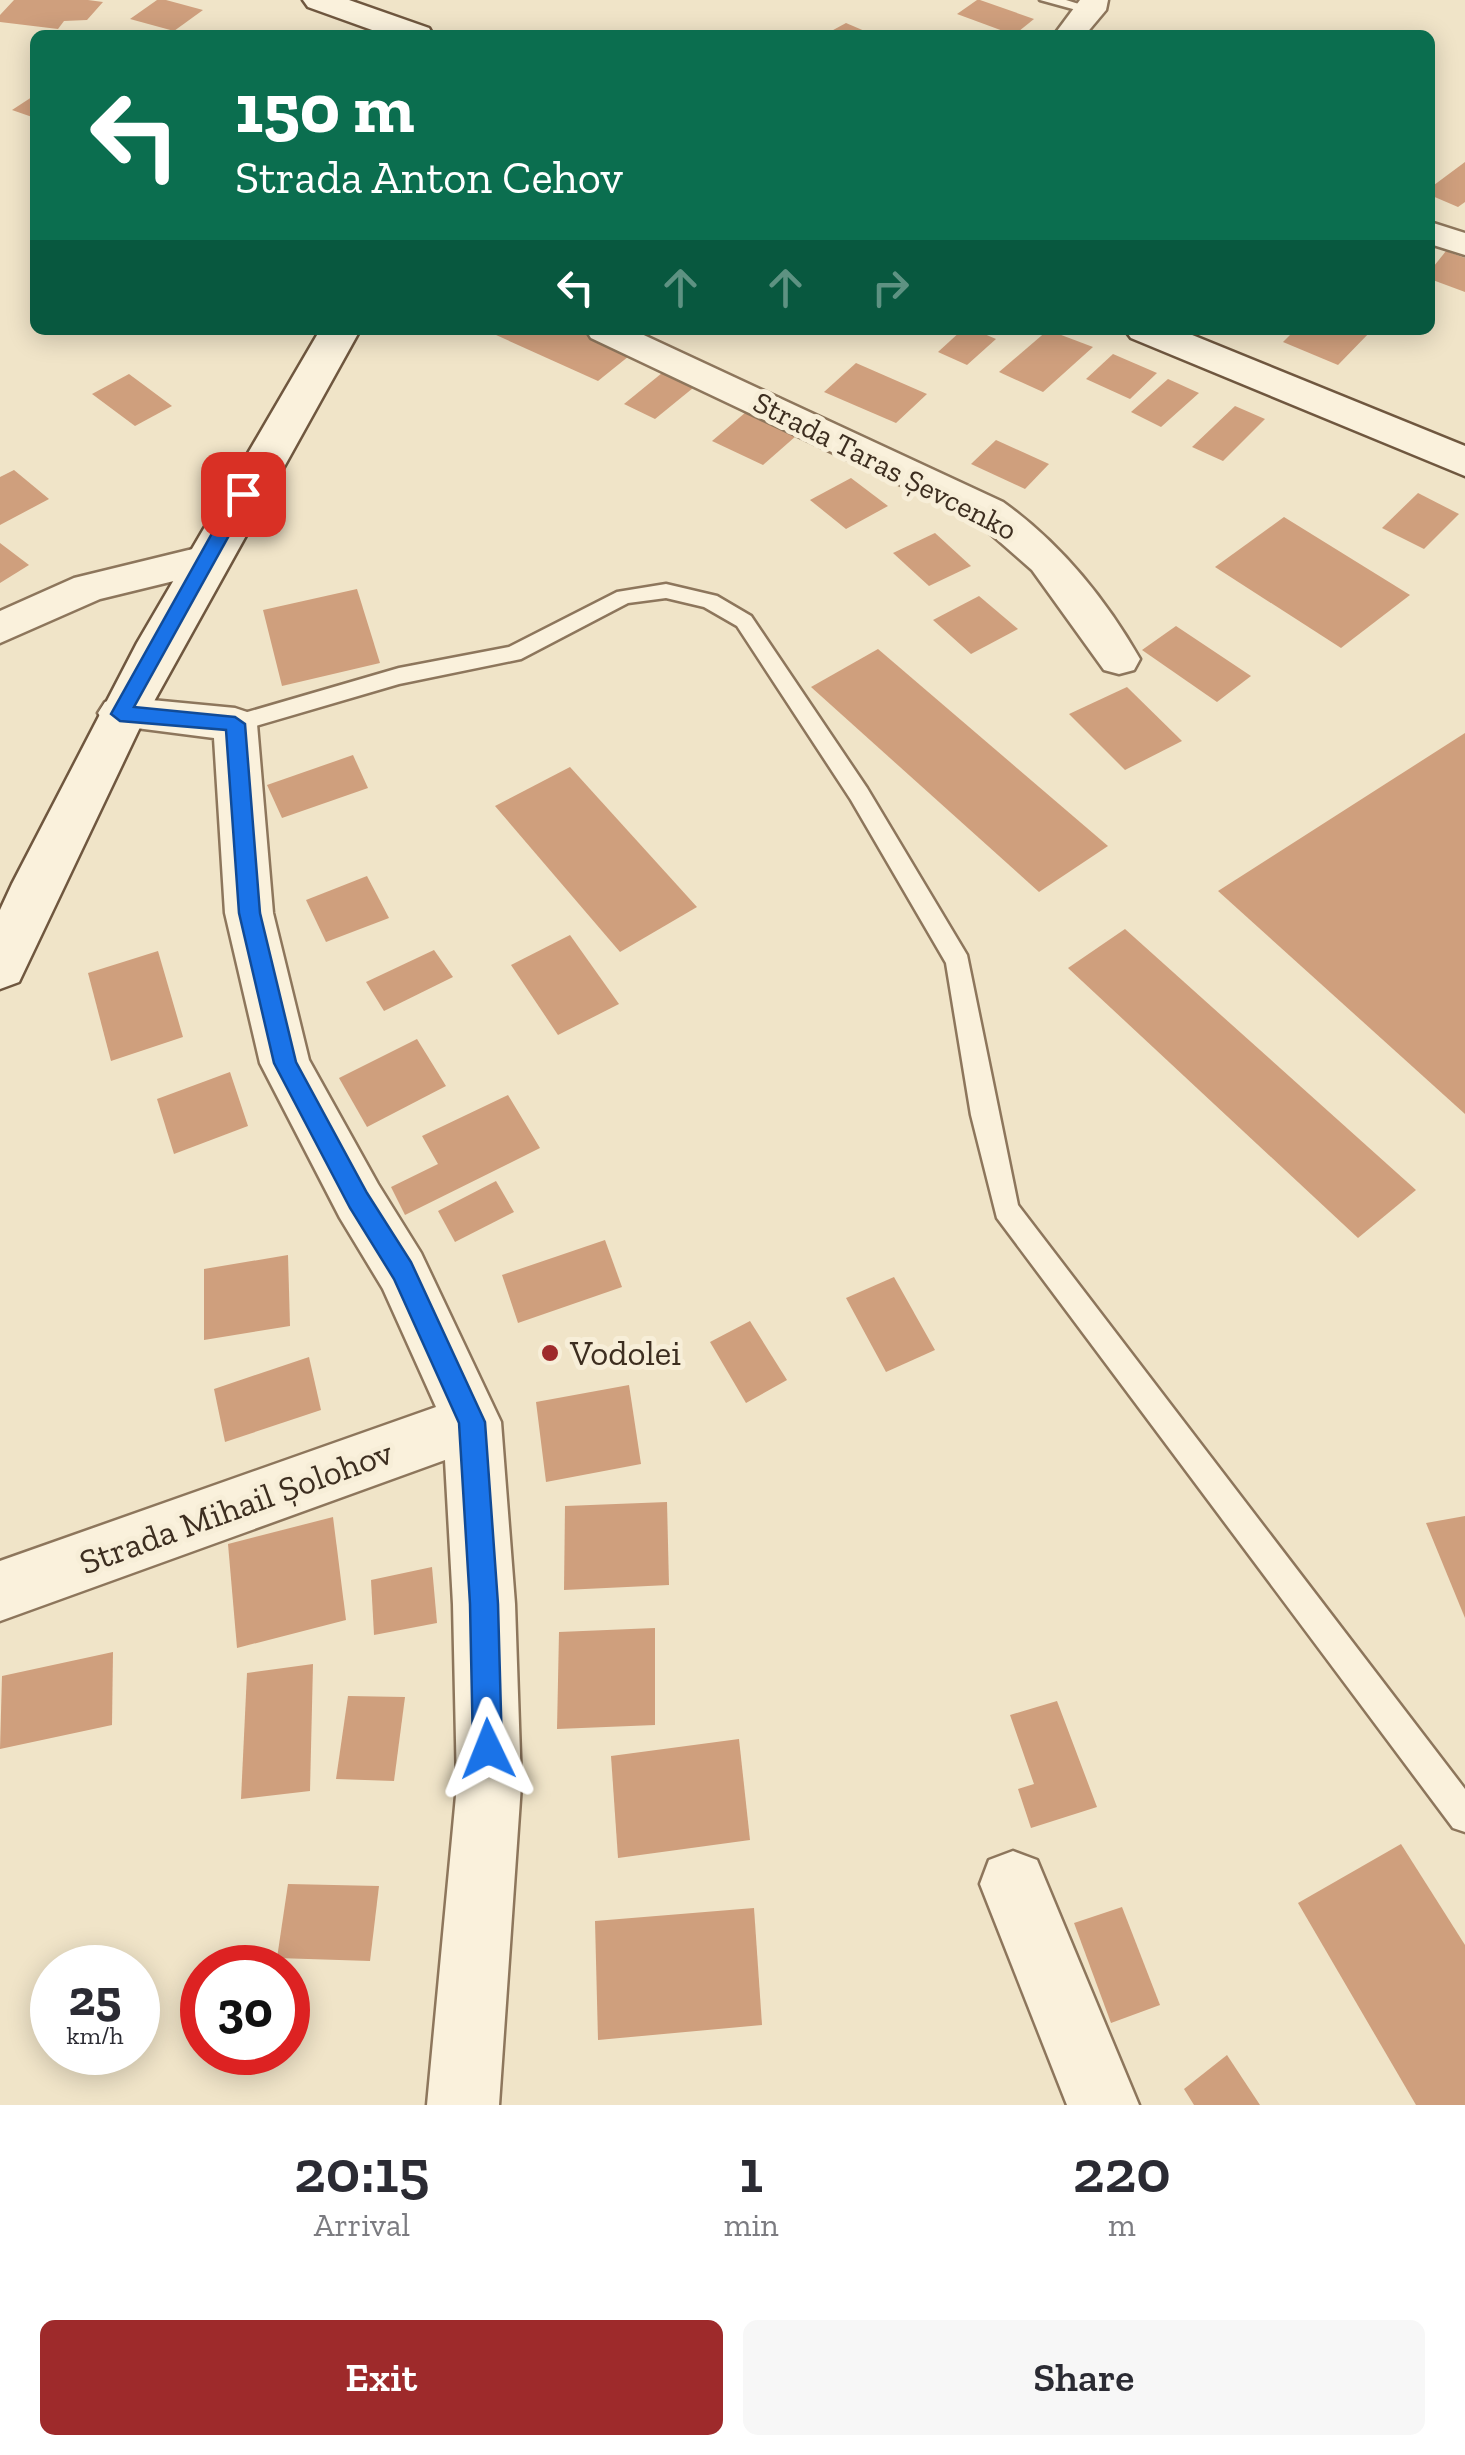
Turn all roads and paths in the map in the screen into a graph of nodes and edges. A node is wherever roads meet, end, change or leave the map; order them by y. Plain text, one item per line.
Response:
1 (319, 0) edge
2 (1047, 0) edge
3 (1092, 5) edge
4 (403, 30) edge
5 (1073, 30) edge
6 (1435, 234) edge
7 (1465, 245) edge
8 (337, 335) edge
9 (615, 335) edge
10 (1159, 335) edge
11 (1465, 462) edge
12 (204, 560) junction
13 (0, 628) edge
14 (1119, 658) dead end
15 (120, 714) junction
16 (235, 724) junction
17 (0, 967) edge
18 (472, 1422) junction
19 (0, 1591) edge
20 (1465, 1816) edge
21 (1013, 1884) dead end
22 (463, 2105) edge
23 (1103, 2105) edge

1 - 4 main road
2 - 3 lane
3 - 5 street
6 - 7 street
8 - 12 main road
9 - 14 street, Strada Taras Șevcenko
10 - 11 main road
12 - 13 street
12 - 15 main road
15 - 16 street
15 - 17 main road
16 - 18 street
16 - 20 lane
18 - 19 street, Strada Mihail Șolohov
18 - 22 street
21 - 23 street

